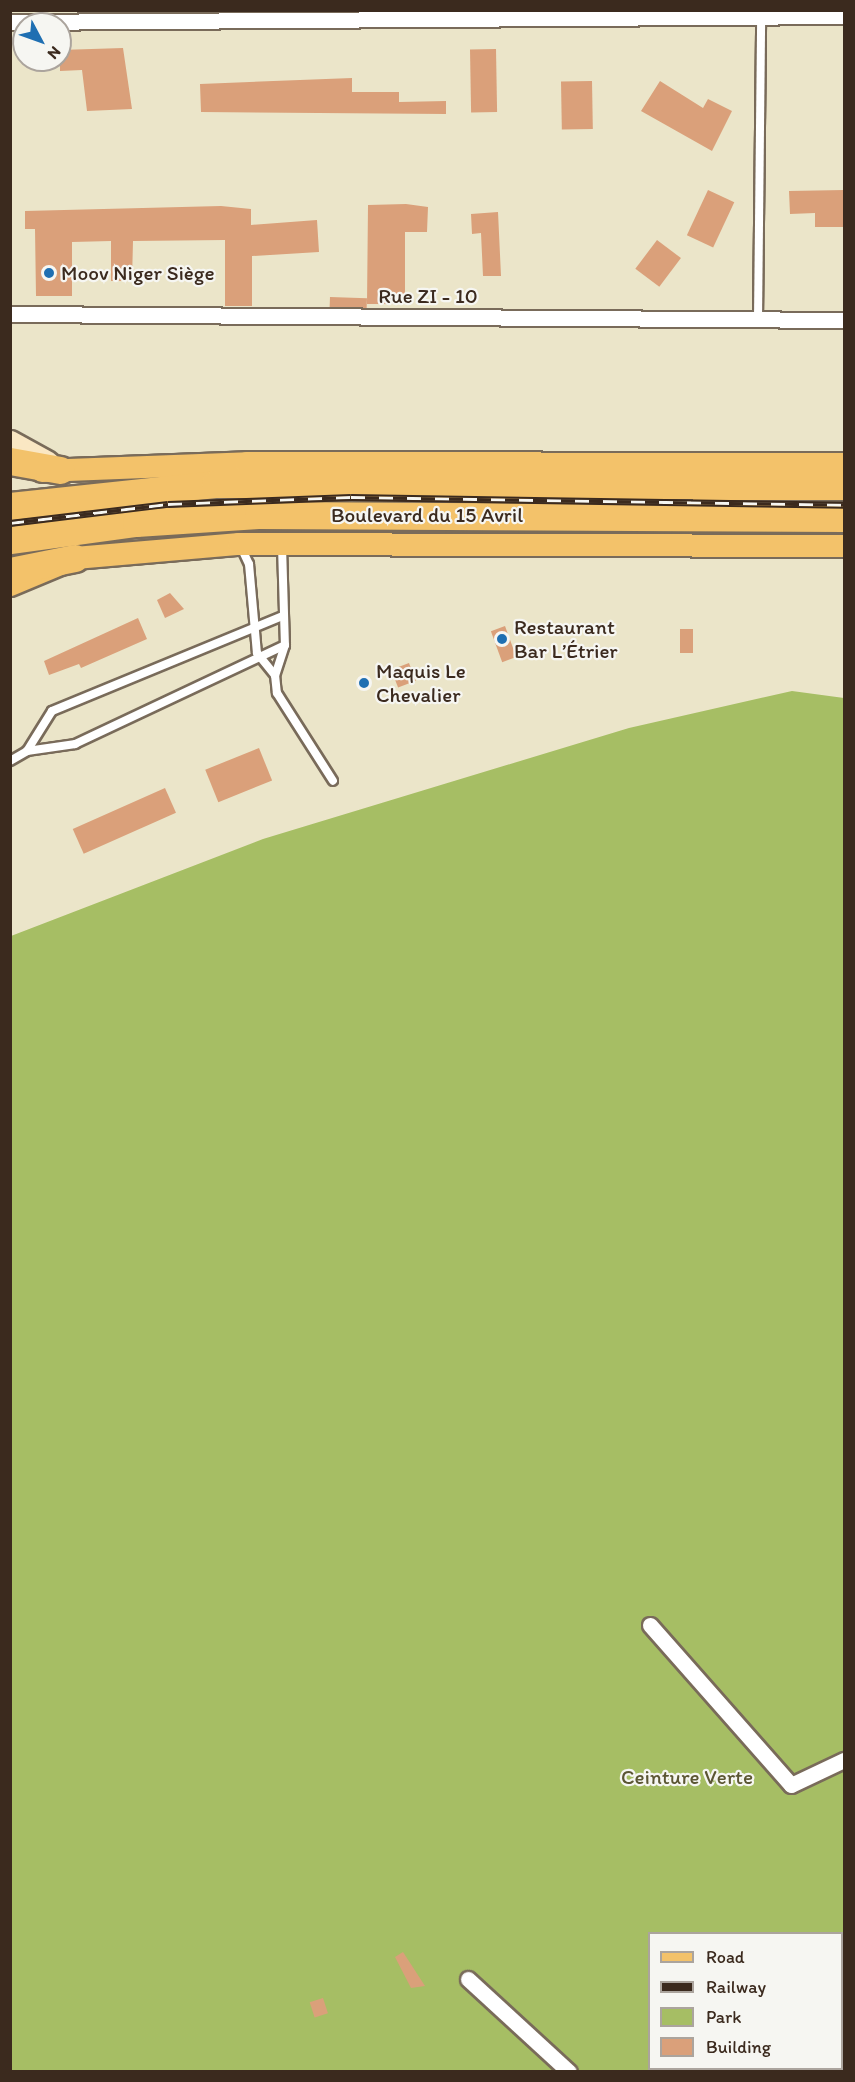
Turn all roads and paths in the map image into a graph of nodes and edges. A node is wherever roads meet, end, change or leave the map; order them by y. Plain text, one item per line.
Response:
1 (474, 14) edge
2 (844, 16) edge
3 (761, 17) junction
4 (10, 22) edge
5 (10, 314) edge
6 (758, 319) junction
7 (844, 320) edge
8 (10, 441) edge
9 (10, 461) edge
10 (844, 464) edge
11 (64, 470) junction
12 (10, 474) edge
13 (844, 486) edge
14 (10, 506) edge
15 (844, 518) edge
16 (10, 540) edge
17 (282, 543) junction
18 (239, 544) junction
19 (844, 546) edge
20 (75, 558) junction
21 (10, 571) edge
22 (10, 585) edge
23 (282, 615) junction
24 (251, 624) junction
25 (285, 645) junction
26 (257, 653) junction
27 (275, 675) junction
28 (27, 752) junction
29 (10, 761) edge
30 (333, 781) dead end
31 (650, 1625) dead end
32 (844, 1760) edge
33 (468, 1979) dead end
34 (569, 2072) edge

1 - 3 street
1 - 4 street
2 - 3 street
3 - 6 lane
5 - 6 street, Rue ZI - 10
6 - 7 street, Rue ZI - 10
8 - 11 street
9 - 11 highway
10 - 11 main road
11 - 12 main road
13 - 14 highway, Boulevard du 15 Avril
15 - 16 highway, Boulevard du 15 Avril
17 - 18 main road, Boulevard du 15 Avril
17 - 19 main road, Boulevard du 15 Avril
17 - 23 lane
18 - 20 main road, Boulevard du 15 Avril
18 - 24 lane
20 - 21 highway
20 - 22 main road, Boulevard du 15 Avril
23 - 24 lane
23 - 25 lane
24 - 26 lane
24 - 28 lane
25 - 26 lane
25 - 27 lane
26 - 27 lane
26 - 28 lane
27 - 30 lane
28 - 29 lane
31 - 32 street
33 - 34 street

